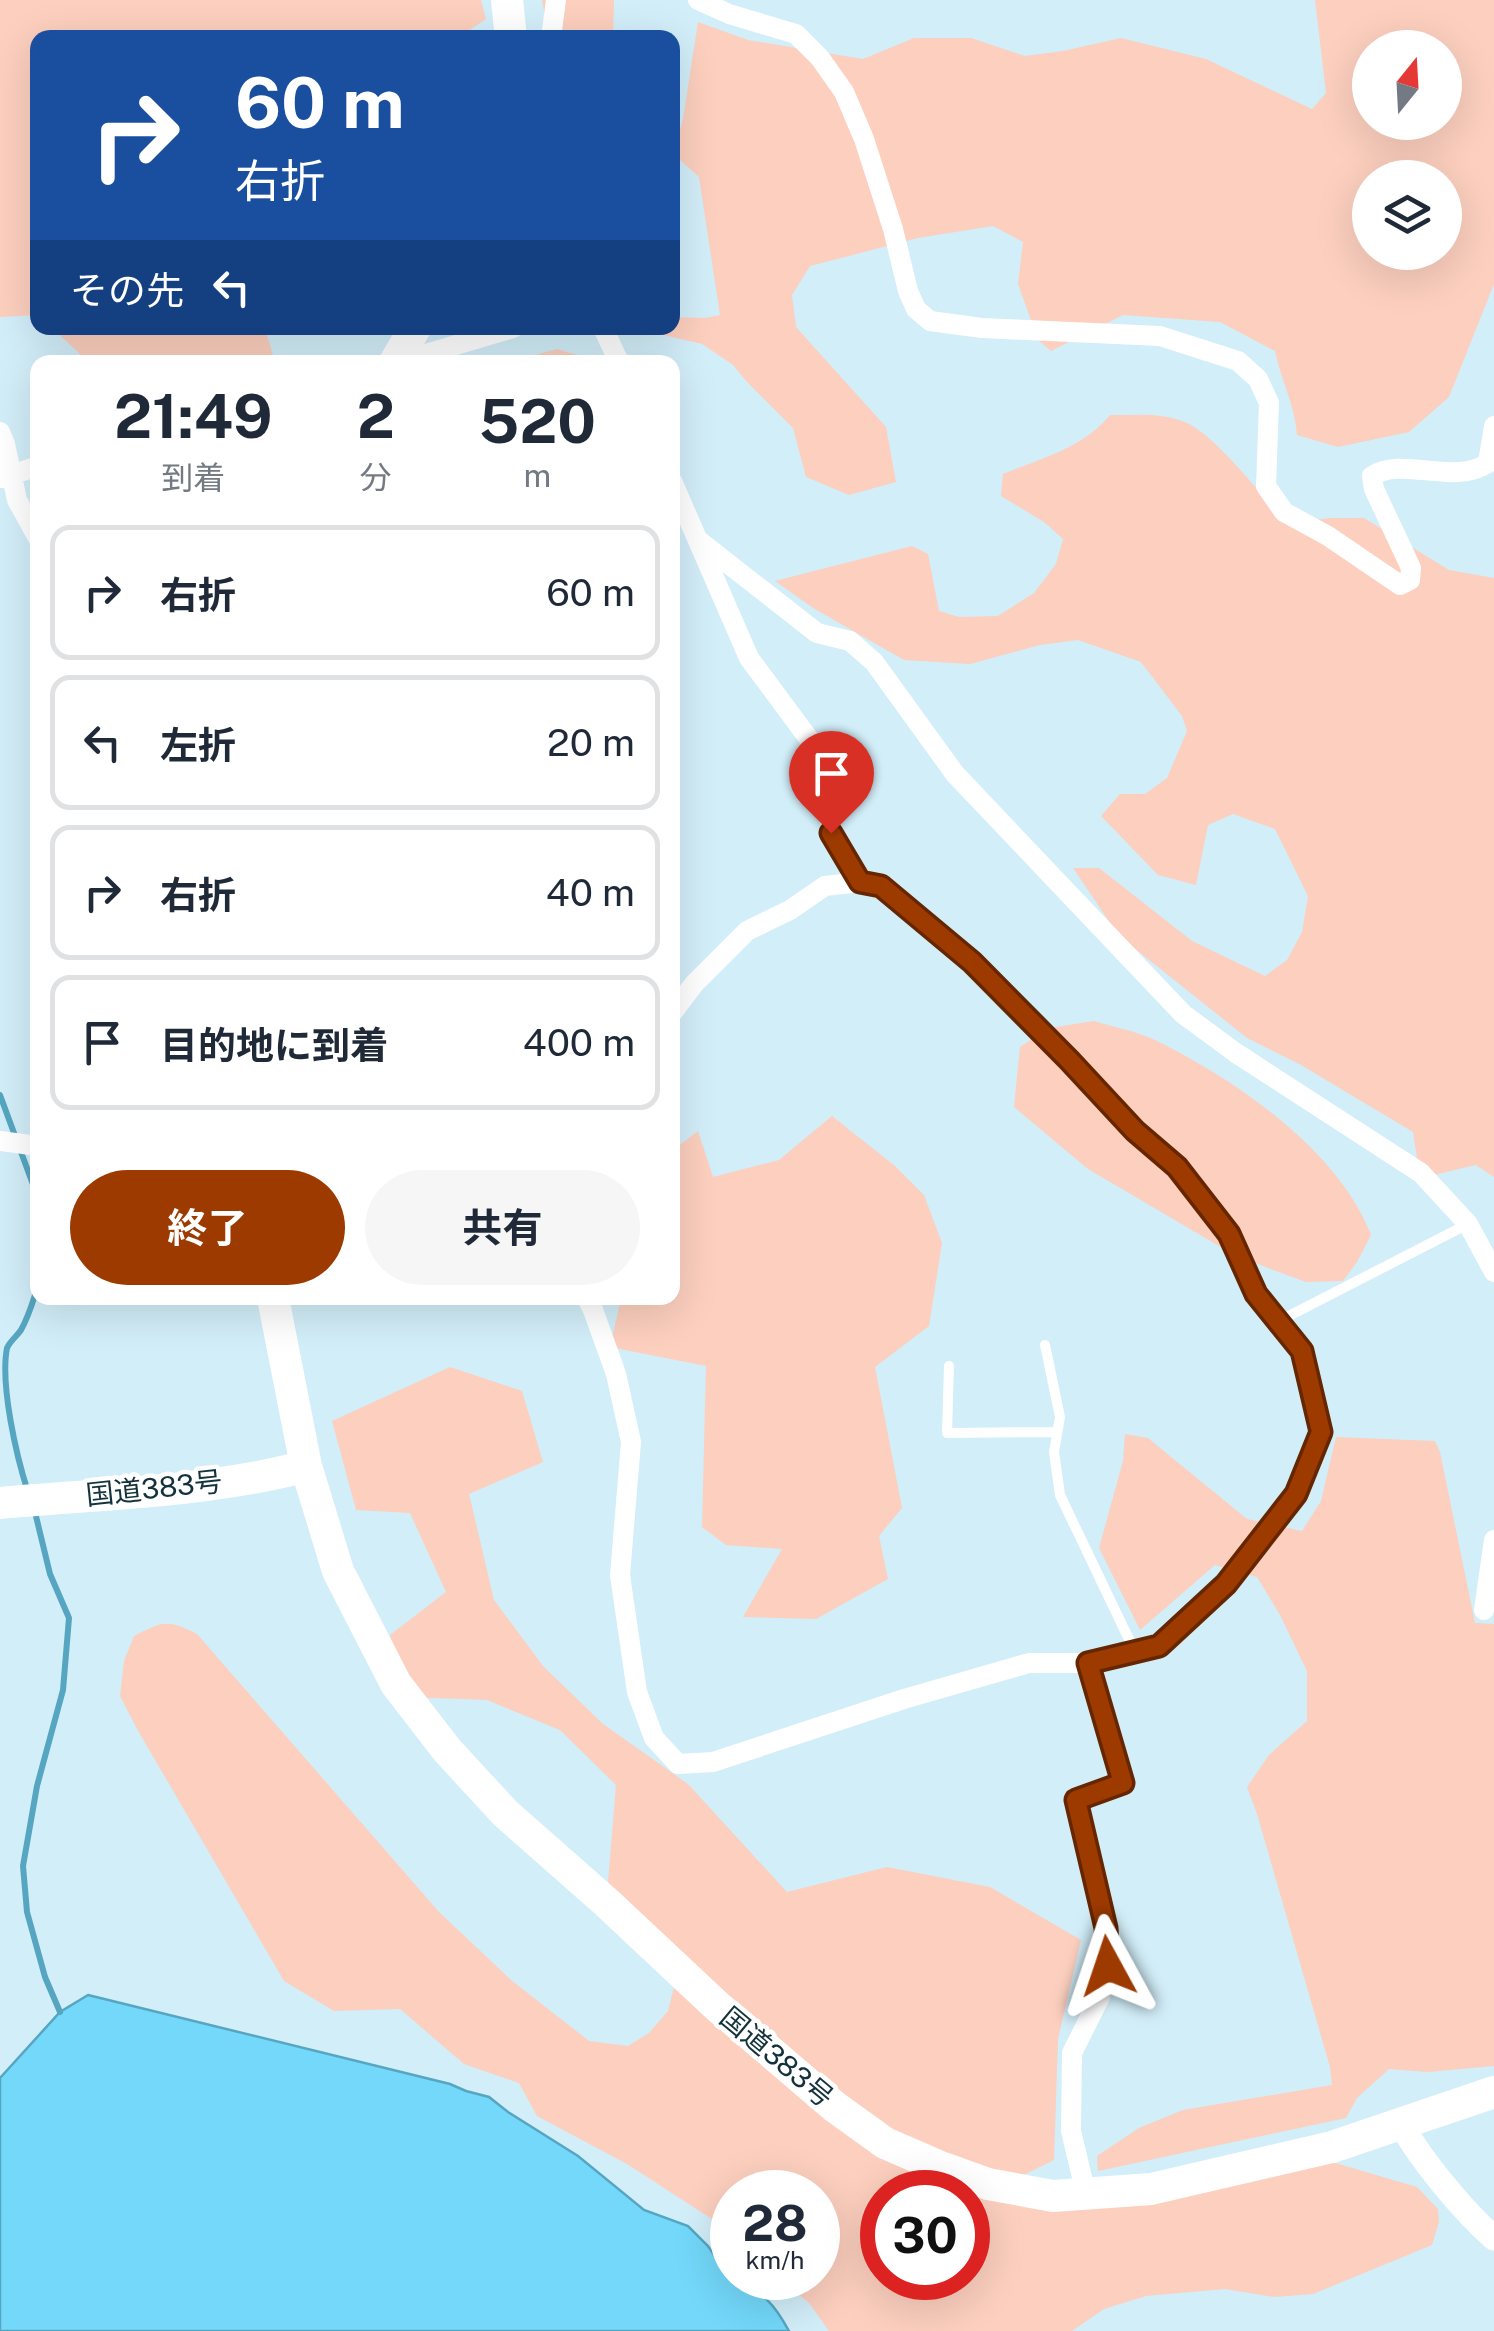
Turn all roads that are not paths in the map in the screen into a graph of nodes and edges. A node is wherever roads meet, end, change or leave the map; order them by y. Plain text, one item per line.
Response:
1 (507, 0) edge
2 (556, 0) edge
3 (698, 0) edge
4 (510, 30) edge
5 (552, 30) edge
6 (471, 335) edge
7 (410, 345) edge
8 (1494, 426) edge
9 (0, 432) edge
10 (30, 469) edge
11 (6, 477) edge
12 (680, 500) edge
13 (30, 524) edge
14 (698, 540) junction
15 (860, 882) junction
16 (680, 1002) edge
17 (0, 1141) edge
18 (30, 1145) edge
19 (1468, 1224) junction
20 (1494, 1272) edge
21 (274, 1305) edge
22 (591, 1305) edge
23 (1278, 1322) junction
24 (1045, 1346) dead end
25 (948, 1366) dead end
26 (1057, 1432) junction
27 (293, 1470) junction
28 (0, 1503) edge
29 (1494, 1540) edge
30 (1484, 1610) dead end
31 (1136, 1652) junction
32 (1088, 1663) junction
33 (1494, 2092) edge
34 (1401, 2124) junction
35 (1086, 2194) junction
36 (1494, 2238) edge

1 - 4 highway
2 - 5 street
3 - 8 street
6 - 7 street
9 - 11 street
10 - 11 street
11 - 13 street
12 - 14 street
14 - 15 street
14 - 19 street
15 - 16 street
15 - 23 street
17 - 18 street
19 - 20 street
19 - 23 lane
21 - 27 highway, 国道383号
22 - 32 street
23 - 31 street
24 - 26 lane
25 - 26 lane
26 - 31 lane
27 - 28 highway, 国道383号
27 - 35 highway, 国道383号
29 - 30 street
31 - 32 street
32 - 35 street
33 - 34 highway, 国道383号
34 - 35 highway, 国道383号
34 - 36 street

